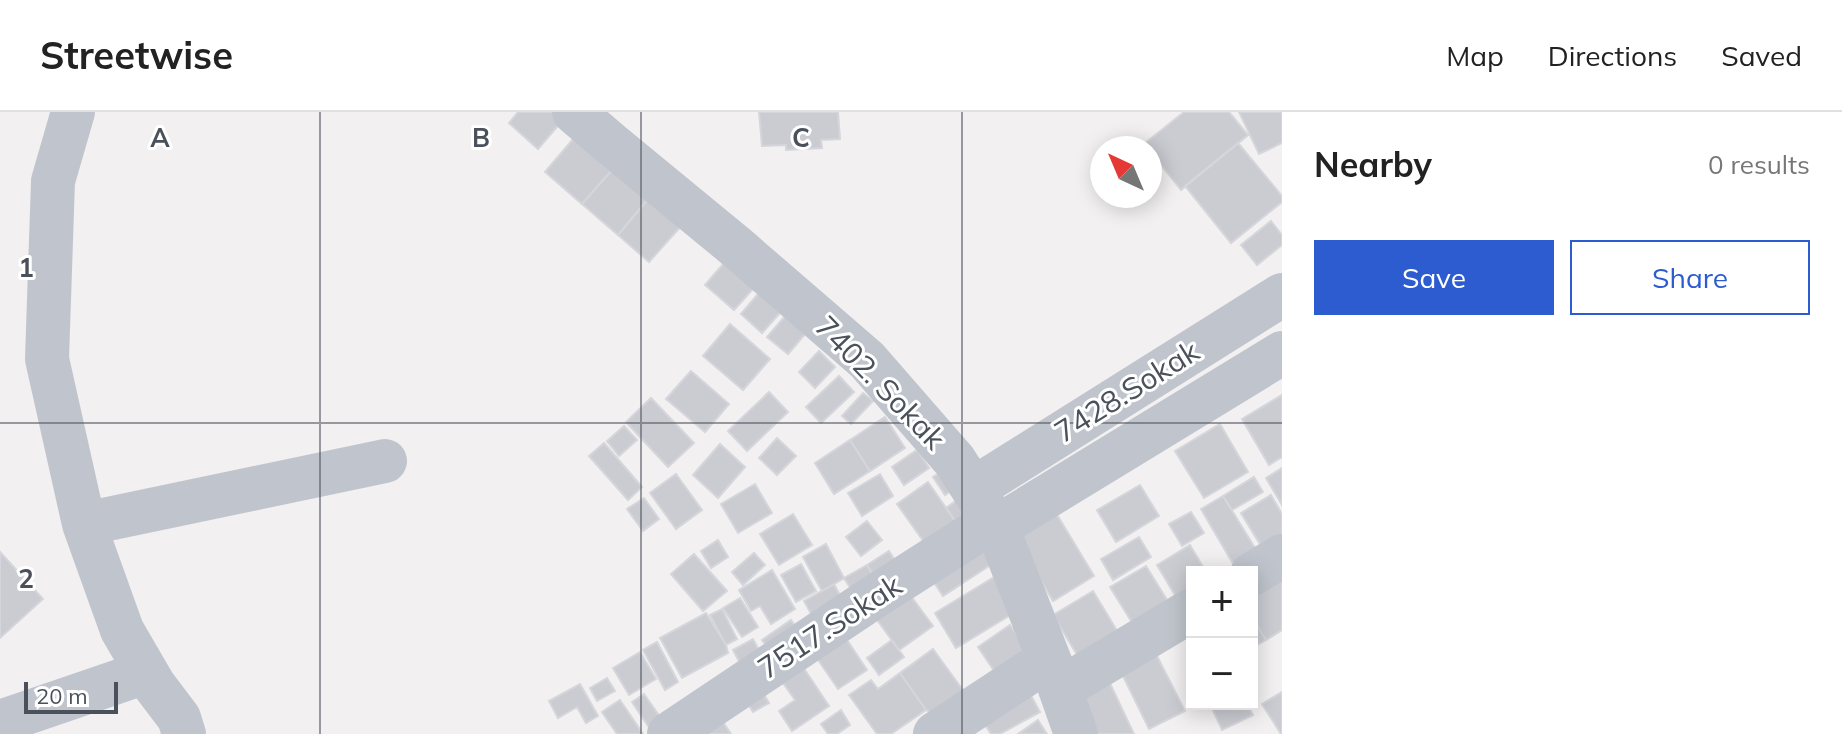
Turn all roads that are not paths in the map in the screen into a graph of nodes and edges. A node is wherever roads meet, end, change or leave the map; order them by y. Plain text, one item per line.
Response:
1 (73, 112) edge
2 (574, 112) edge
3 (1282, 295) edge
4 (1282, 353) edge
5 (385, 461) dead end
6 (987, 513) junction
7 (84, 524) junction
8 (1282, 556) edge
9 (1258, 570) edge
10 (1186, 613) edge
11 (146, 672) junction
12 (1054, 674) junction
13 (0, 722) edge
14 (184, 734) edge
15 (669, 734) edge
16 (935, 734) edge
17 (1076, 734) edge

1 - 7 street
2 - 6 street, 7402. Sokak
3 - 6 street, 7428.Sokak
4 - 6 street, 7517.Sokak
5 - 7 street
6 - 12 street, 7402. Sokak
6 - 15 street, 7517.Sokak
7 - 11 street
8 - 9 street
10 - 12 street
11 - 13 street
11 - 14 street
12 - 16 street
12 - 17 street, 7402. Sokak

